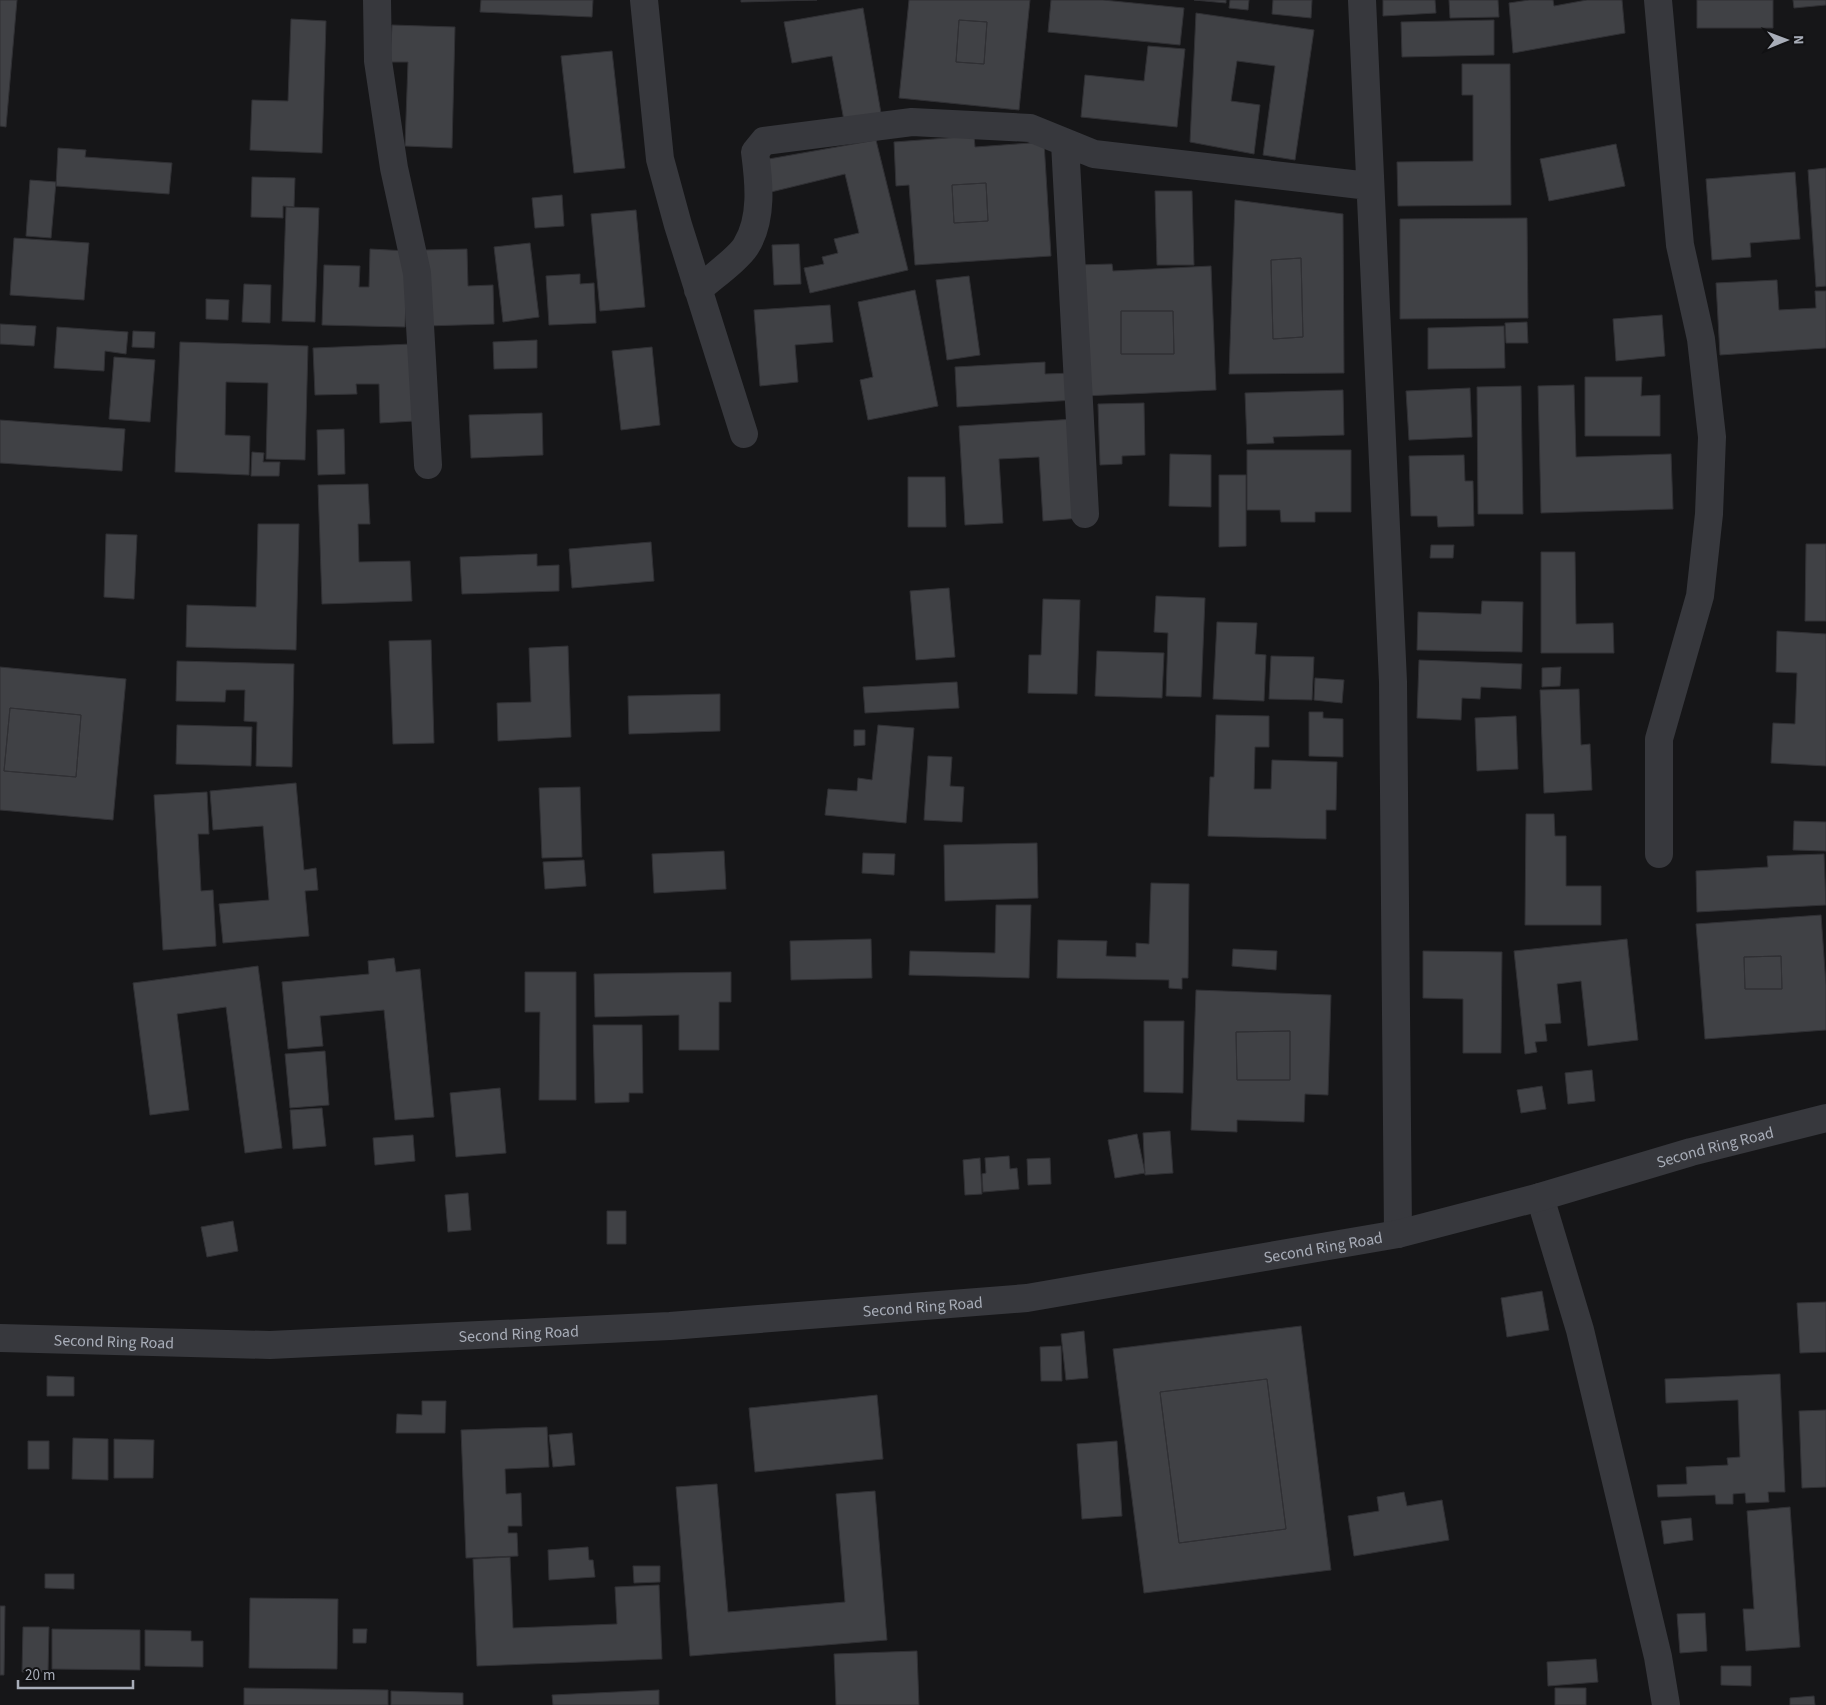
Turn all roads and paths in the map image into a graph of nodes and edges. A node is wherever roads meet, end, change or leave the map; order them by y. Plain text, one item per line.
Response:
1 (377, 0) edge
2 (644, 0) edge
3 (1362, 0) edge
4 (1658, 0) edge
5 (1065, 143) junction
6 (1369, 186) junction
7 (698, 290) junction
8 (744, 434) dead end
9 (428, 465) dead end
10 (1084, 514) dead end
11 (1660, 854) dead end
12 (1826, 1118) edge
13 (1540, 1197) junction
14 (1398, 1234) junction
15 (0, 1338) edge
16 (1666, 1705) edge

1 - 9 street
2 - 7 street
3 - 6 street
4 - 11 street
5 - 6 street
5 - 7 street
5 - 10 street
6 - 14 street
7 - 8 street
12 - 13 street, Second Ring Road
13 - 14 street, Second Ring Road
13 - 16 street
14 - 15 street, Second Ring Road

